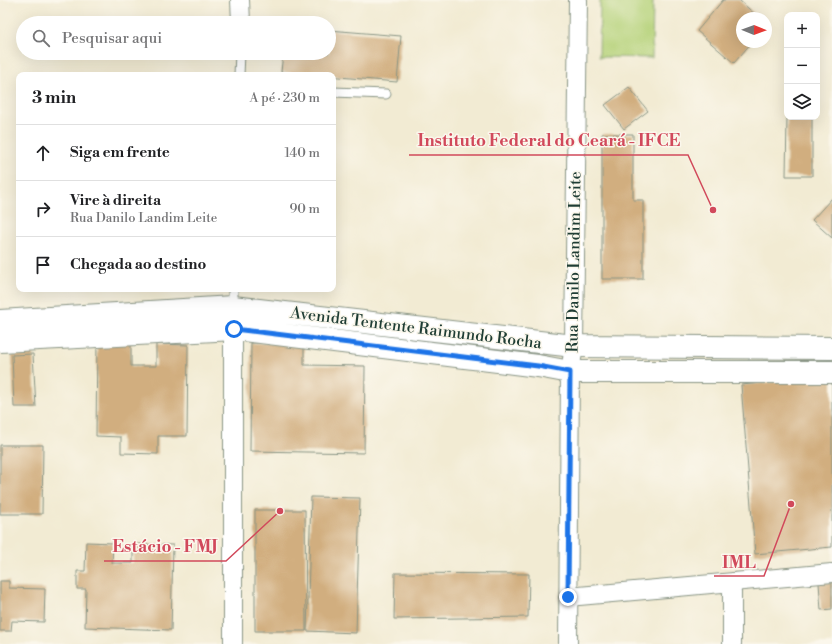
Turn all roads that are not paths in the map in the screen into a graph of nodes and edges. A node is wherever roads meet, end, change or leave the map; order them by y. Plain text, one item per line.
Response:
1 (240, 0) edge
2 (578, 0) edge
3 (241, 16) edge
4 (240, 60) edge
5 (239, 72) edge
6 (336, 92) edge
7 (386, 94) dead end
8 (233, 298) edge
9 (0, 321) edge
10 (234, 329) junction
11 (0, 341) edge
12 (574, 346) junction
13 (832, 348) edge
14 (570, 372) junction
15 (832, 372) edge
16 (832, 573) edge
17 (732, 582) junction
18 (568, 597) junction
19 (233, 644) edge
20 (568, 644) edge
21 (732, 644) edge

1 - 3 street
2 - 12 street, Rua Danilo Landim Leite
4 - 5 lane
6 - 7 lane
8 - 9 street, Avenida Tentente Raimundo Rocha
8 - 10 street
8 - 12 street, Avenida Tentente Raimundo Rocha
10 - 11 street, Avenida Tentente Raimundo Rocha
10 - 14 street, Avenida Tentente Raimundo Rocha
10 - 19 street
12 - 13 street, Avenida Tentente Raimundo Rocha
12 - 14 street, Rua Danilo Landim Leite
14 - 15 street, Avenida Tentente Raimundo Rocha
14 - 18 street, Rua Danilo Landim Leite
16 - 17 street
17 - 18 street
17 - 21 street
18 - 20 street, Rua Danilo Landim Leite

